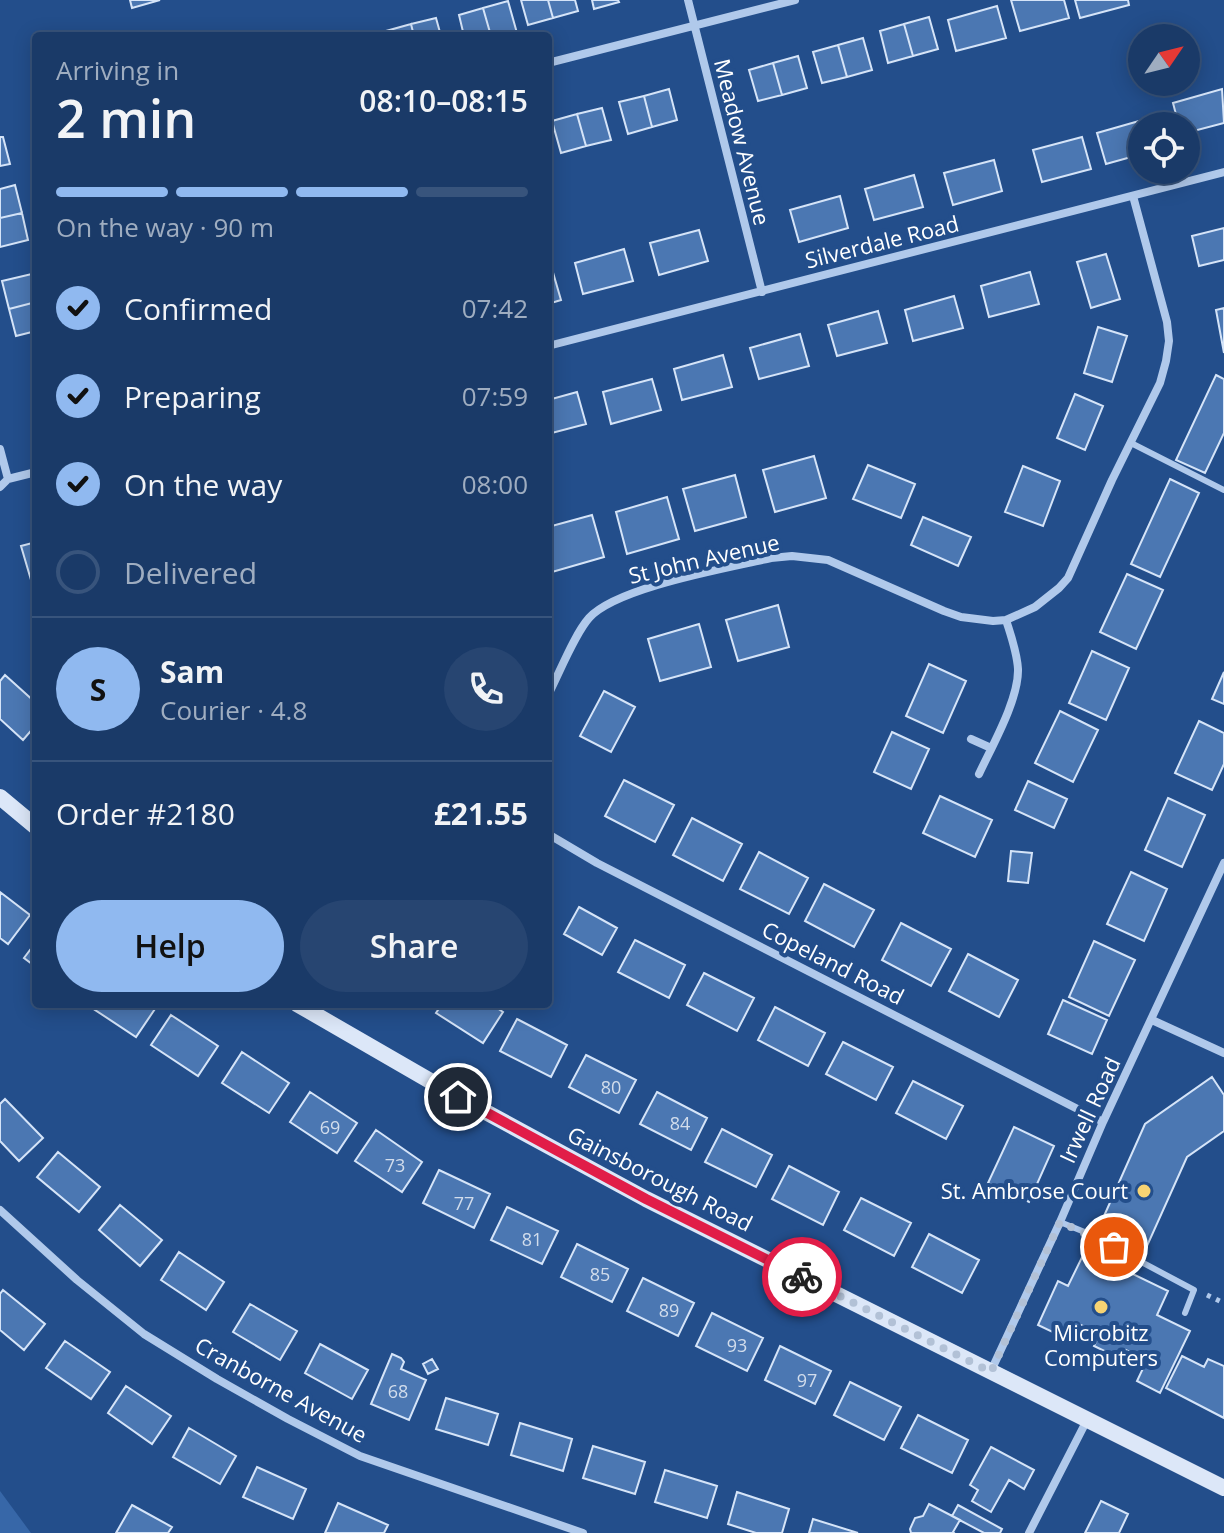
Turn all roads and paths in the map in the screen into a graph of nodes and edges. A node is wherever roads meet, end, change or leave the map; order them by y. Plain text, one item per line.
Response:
1 (688, 0) edge
2 (795, 0) edge
3 (694, 25) junction
4 (552, 62) edge
5 (1224, 172) edge
6 (1133, 196) junction
7 (762, 292) junction
8 (552, 345) edge
9 (1131, 443) junction
10 (0, 449) edge
11 (32, 473) edge
12 (8, 479) junction
13 (0, 487) edge
14 (1224, 490) edge
15 (1006, 620) junction
16 (552, 687) edge
17 (971, 739) dead end
18 (991, 748) junction
19 (979, 774) dead end
20 (0, 797) edge
21 (32, 824) edge
22 (552, 836) edge
23 (1224, 863) edge
24 (304, 1008) edge
25 (1152, 1020) junction
26 (1224, 1053) edge
27 (1103, 1122) junction
28 (0, 1210) edge
29 (1060, 1222) junction
30 (1185, 1313) dead end
31 (991, 1372) junction
32 (1087, 1420) junction
33 (1224, 1488) edge
34 (583, 1533) edge
35 (1029, 1533) edge

1 - 3 street, Meadow Avenue
2 - 3 street
3 - 4 street
3 - 7 street, Meadow Avenue
5 - 6 street, Silverdale Road
6 - 7 street, Silverdale Road
6 - 9 street
7 - 8 street, Silverdale Road
9 - 14 lane
9 - 15 street
10 - 12 street
11 - 12 street
12 - 13 street
15 - 16 street, St John Avenue
15 - 18 street
17 - 18 street
18 - 19 street
20 - 21 street
22 - 27 street, Copeland Road
23 - 25 street, Irwell Road
24 - 31 street, Gainsborough Road
25 - 26 street
25 - 27 street, Irwell Road
27 - 29 street, Irwell Road
28 - 34 street, Cranborne Avenue
29 - 30 lane
29 - 31 street, Irwell Road
31 - 32 street, Gainsborough Road
32 - 33 street, Gainsborough Road
32 - 35 street

